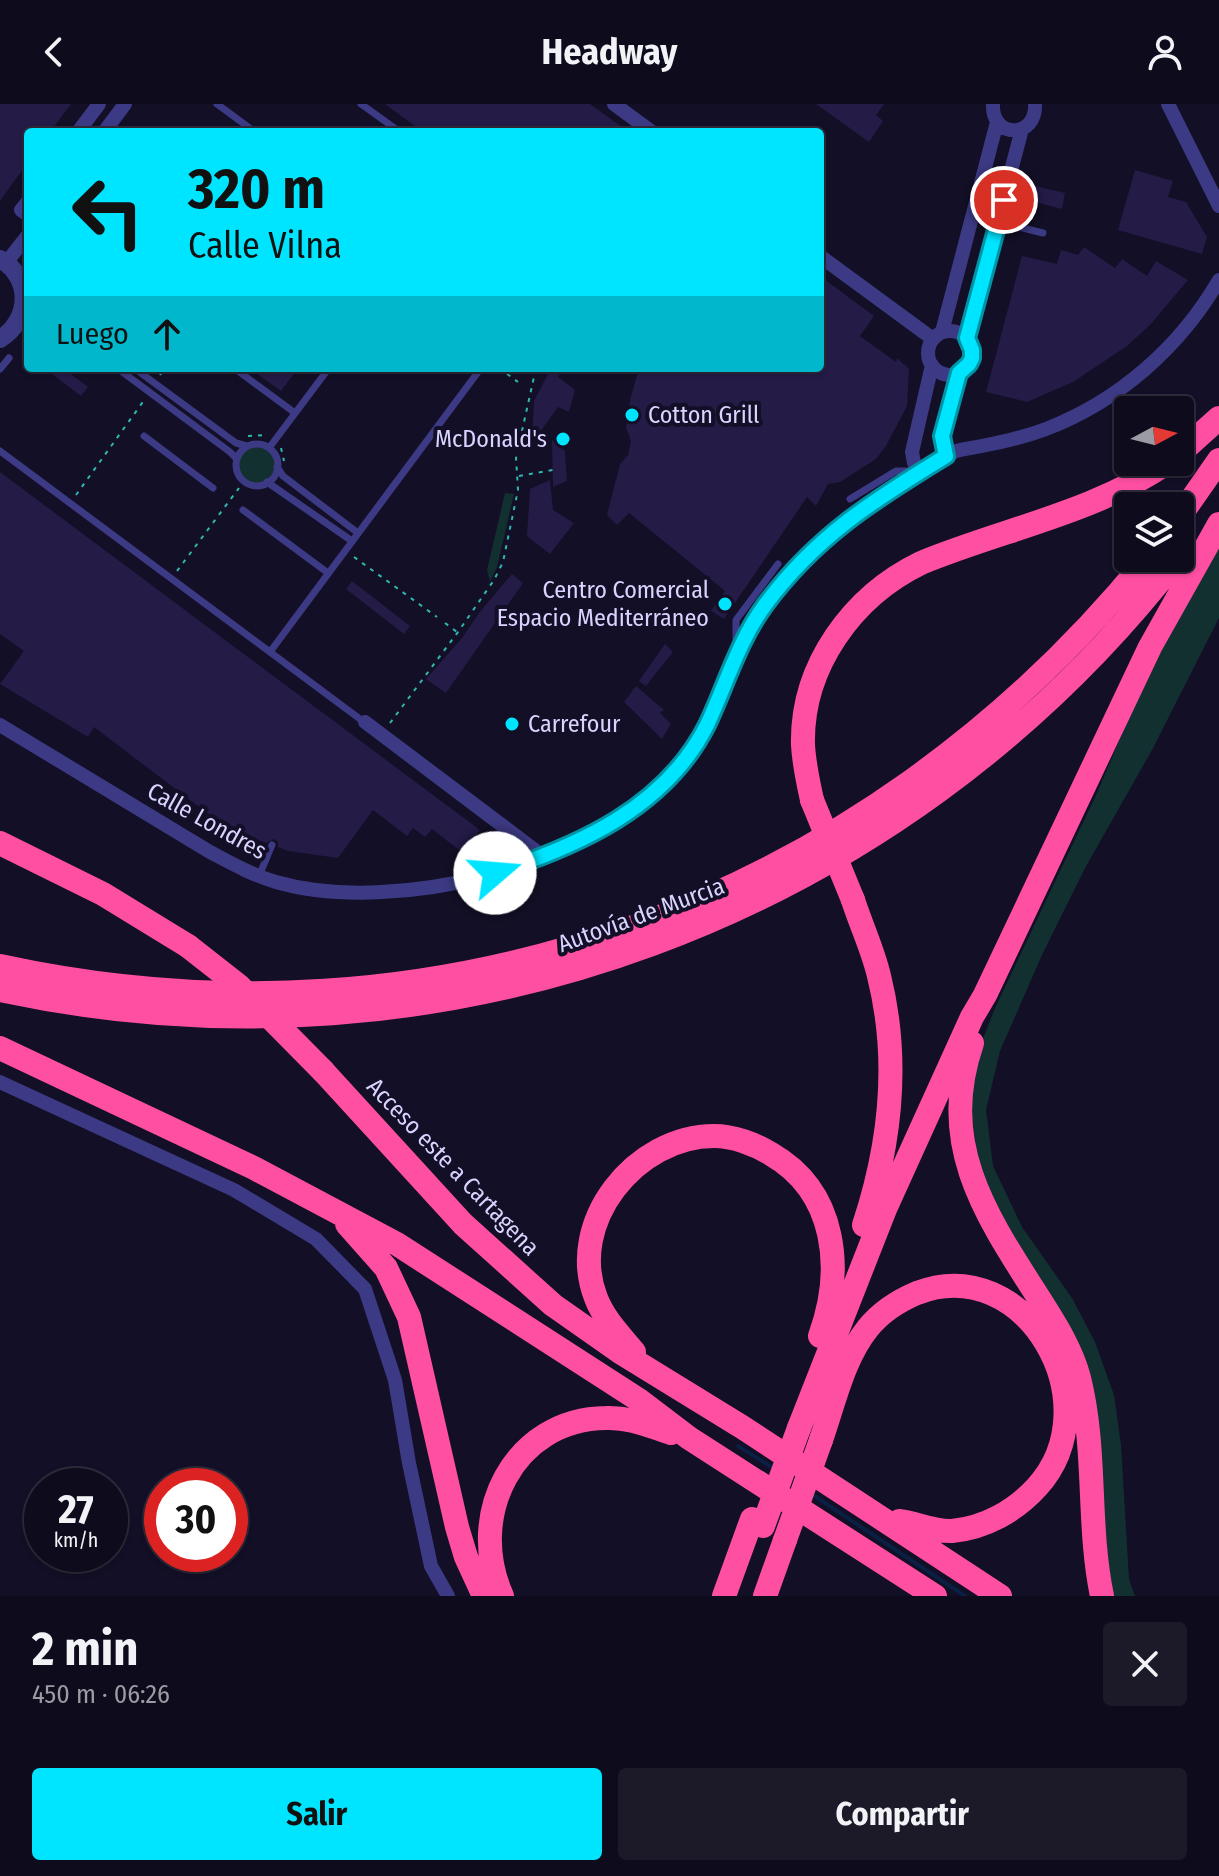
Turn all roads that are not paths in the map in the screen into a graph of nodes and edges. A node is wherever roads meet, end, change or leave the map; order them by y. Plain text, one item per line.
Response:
1 (99, 104) edge
2 (125, 104) edge
3 (217, 104) edge
4 (361, 104) edge
5 (614, 104) edge
6 (993, 104) edge
7 (1168, 104) edge
8 (1037, 105) edge
9 (997, 122) junction
10 (81, 128) edge
11 (107, 128) edge
12 (250, 128) edge
13 (394, 128) edge
14 (647, 128) edge
15 (1022, 129) junction
16 (1219, 206) edge
17 (998, 222) junction
18 (1043, 233) dead end
19 (24, 239) edge
20 (824, 259) edge
21 (3, 261) edge
22 (1219, 280) edge
23 (24, 285) edge
24 (22, 322) edge
25 (938, 336) junction
26 (967, 338) junction
27 (0, 339) edge
28 (9, 358) dead end
29 (932, 365) junction
30 (0, 369) edge
31 (122, 372) edge
32 (143, 372) edge
33 (239, 372) edge
34 (326, 372) edge
35 (478, 372) edge
36 (959, 373) junction
37 (295, 413) junction
38 (1219, 418) edge
39 (144, 436) dead end
40 (1194, 440) edge
41 (246, 442) junction
42 (269, 448) junction
43 (0, 451) edge
44 (946, 456) junction
45 (237, 459) junction
46 (1219, 460) edge
47 (277, 467) junction
48 (922, 471) junction
49 (1145, 476) edge
50 (267, 482) junction
51 (213, 488) dead end
52 (1194, 496) edge
53 (850, 499) dead end
54 (1219, 508) edge
55 (243, 510) dead end
56 (1219, 524) edge
57 (358, 533) junction
58 (1194, 539) edge
59 (352, 541) junction
60 (778, 564) dead end
61 (1136, 572) edge
62 (1167, 572) edge
63 (328, 573) junction
64 (270, 652) junction
65 (736, 656) junction
66 (365, 722) joint
67 (0, 725) edge
68 (0, 843) edge
69 (272, 845) dead end
70 (544, 857) junction
71 (259, 876) junction
72 (0, 966) edge
73 (0, 990) edge
74 (985, 995) junction
75 (0, 1048) edge
76 (0, 1082) edge
77 (338, 1214) junction
78 (825, 1321) junction
79 (649, 1370) junction
80 (793, 1425) junction
81 (689, 1438) junction
82 (882, 1518) junction
83 (758, 1522) junction
84 (448, 1596) edge
85 (484, 1596) edge
86 (502, 1596) edge
87 (724, 1596) edge
88 (738, 1596) edge
89 (765, 1596) edge
90 (935, 1596) edge
91 (1000, 1596) edge
92 (1102, 1596) edge

1 - 10 street
2 - 11 street
3 - 12 lane
4 - 13 lane
5 - 14 street
6 - 9 street
7 - 16 street
8 - 15 street
9 - 15 street
9 - 25 street
15 - 17 street
17 - 18 lane
17 - 26 street
19 - 21 street
20 - 25 street
21 - 23 street
22 - 44 street, Calle Londres
23 - 24 street
24 - 27 street
25 - 26 street
25 - 29 street
26 - 36 street
28 - 30 lane
29 - 36 street
29 - 48 street
31 - 45 lane
32 - 41 lane
33 - 37 lane
34 - 37 lane
35 - 57 lane
36 - 44 street
37 - 42 lane
38 - 40 highway
39 - 51 lane
41 - 42 lane
41 - 45 lane
42 - 47 lane
43 - 64 lane
44 - 48 street, Calle Londres
45 - 50 lane
46 - 52 highway
47 - 50 lane
47 - 57 lane
48 - 53 lane
48 - 65 street, Calle Londres
49 - 78 highway, bridge
50 - 59 lane
54 - 58 highway, Autovía de Murcia
55 - 63 lane
56 - 74 highway
57 - 59 lane
59 - 63 lane
60 - 65 lane
61 - 72 highway, Autovía de Murcia
62 - 73 highway, Autovía de Murcia
63 - 64 lane
64 - 66 lane
65 - 70 street, Calle Londres
66 - 70 street
67 - 71 street, Calle Londres
68 - 79 highway, Acceso este a Cartagena, bridge
69 - 71 lane
70 - 71 street, Calle Londres
74 - 80 highway
74 - 92 highway
75 - 77 highway
76 - 84 street
77 - 81 highway
77 - 85 highway
78 - 79 highway
78 - 80 highway
79 - 82 highway, Acceso este a Cartagena
80 - 83 highway, bridge
81 - 86 highway
81 - 90 highway
82 - 89 highway, bridge
82 - 91 highway, Acceso este a Cartagena
83 - 87 highway
83 - 88 highway

